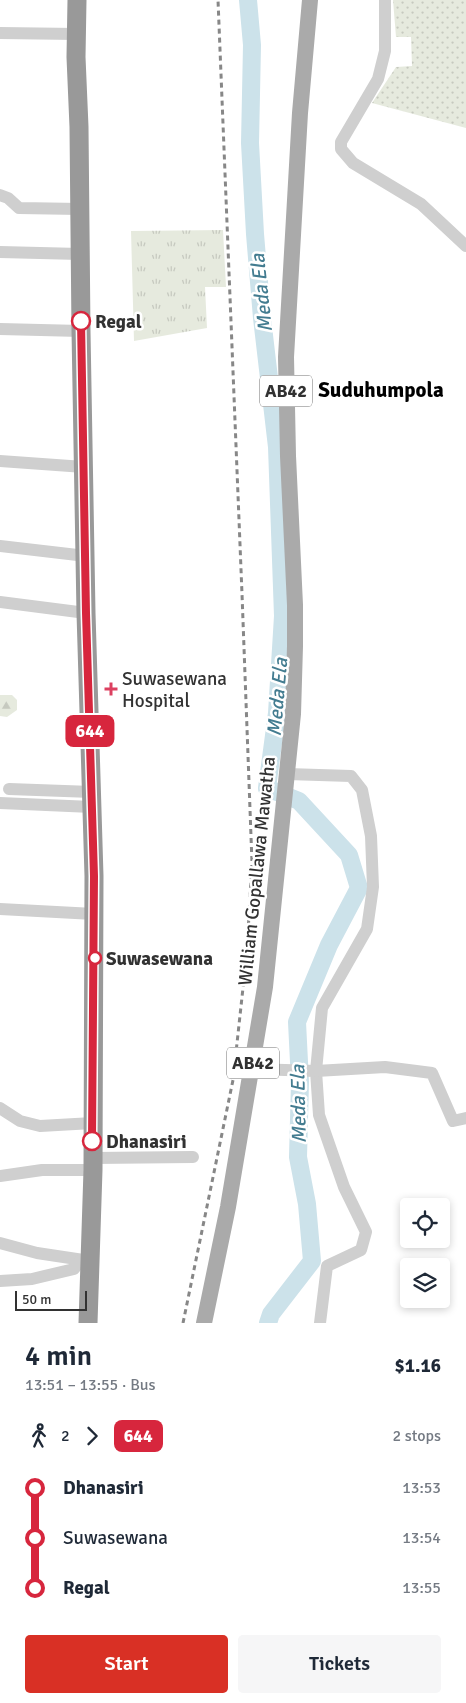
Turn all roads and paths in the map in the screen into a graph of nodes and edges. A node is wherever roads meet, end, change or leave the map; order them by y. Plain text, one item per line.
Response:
1 (77, 0) edge
2 (310, 0) edge
3 (385, 0) edge
4 (0, 33) edge
5 (77, 34) junction
6 (0, 194) edge
7 (80, 209) junction
8 (466, 246) edge
9 (0, 252) edge
10 (80, 254) junction
11 (0, 329) edge
12 (81, 331) junction
13 (0, 461) edge
14 (84, 467) junction
15 (0, 546) edge
16 (86, 556) junction
17 (0, 602) edge
18 (86, 613) junction
19 (286, 778) junction
20 (9, 789) dead end
21 (92, 800) junction
22 (0, 803) edge
23 (0, 908) edge
24 (94, 914) junction
25 (252, 1069) junction
26 (311, 1071) junction
27 (0, 1108) edge
28 (466, 1118) edge
29 (92, 1123) junction
30 (193, 1157) dead end
31 (93, 1164) junction
32 (0, 1176) edge
33 (0, 1243) edge
34 (85, 1261) junction
35 (0, 1281) edge
36 (88, 1323) edge
37 (204, 1323) edge
38 (320, 1323) edge

1 - 5 highway
2 - 19 main road, William Gopallawa Mawatha / AB42
3 - 8 street
4 - 5 street
5 - 7 highway
6 - 7 street
7 - 10 highway
9 - 10 street
10 - 12 highway
11 - 12 street
12 - 14 highway
13 - 14 street
14 - 16 highway
15 - 16 street
16 - 18 highway
17 - 18 street
18 - 21 highway
19 - 25 main road, William Gopallawa Mawatha / AB42
19 - 26 street
20 - 21 street
21 - 22 street
21 - 24 highway
23 - 24 street
24 - 29 highway
25 - 26 street
25 - 37 main road, William Gopallawa Mawatha / AB42
26 - 28 street
26 - 38 street
27 - 29 street
29 - 31 highway
30 - 31 street
31 - 32 street
31 - 34 highway
33 - 34 street
34 - 35 street
34 - 36 highway

